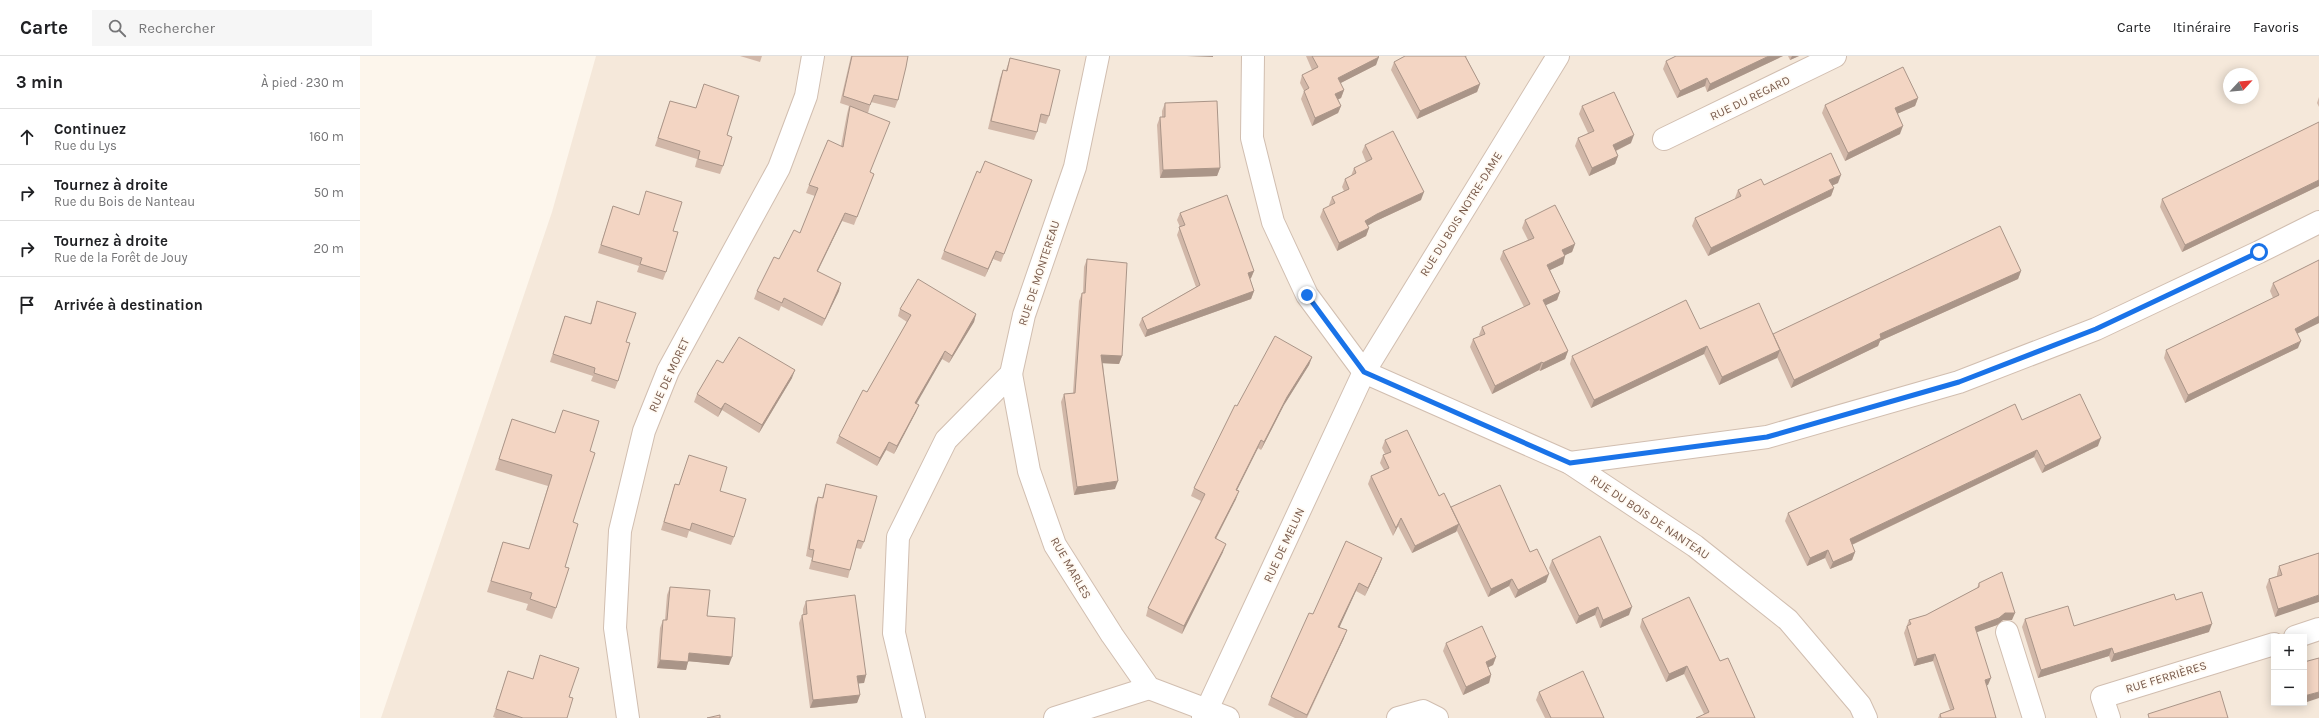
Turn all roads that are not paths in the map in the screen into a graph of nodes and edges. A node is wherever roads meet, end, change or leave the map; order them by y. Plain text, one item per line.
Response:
1 (813, 56) edge
2 (1098, 56) edge
3 (1253, 56) edge
4 (1558, 56) edge
5 (1835, 56) edge
6 (1664, 139) dead end
7 (2319, 222) edge
8 (1364, 372) junction
9 (1011, 374) junction
10 (1570, 463) junction
11 (2319, 629) edge
12 (2007, 632) dead end
13 (2304, 634) edge
14 (2271, 645) edge
15 (1149, 688) junction
16 (1205, 714) edge
17 (628, 718) edge
18 (914, 718) edge
19 (1055, 718) edge
20 (1228, 718) edge
21 (1398, 718) edge
22 (1437, 718) edge
23 (1866, 718) edge
24 (2034, 718) edge
25 (2109, 718) edge

1 - 17 street, RUE DE MORET
2 - 9 street, RUE DE MONTEREAU
3 - 8 street
4 - 8 street, RUE DU BOIS NOTRE-DAME
5 - 6 street, RUE DU REGARD
7 - 10 street
8 - 10 street, RUE DU BOIS DE NANTEAU
8 - 16 street, RUE DE MELUN
9 - 15 street, RUE MARLES
9 - 18 street
10 - 23 street, RUE DU BOIS DE NANTEAU
11 - 13 street
12 - 24 street
14 - 25 street, RUE FERRIÈRES
15 - 16 street
15 - 19 street
16 - 20 street
21 - 22 street

